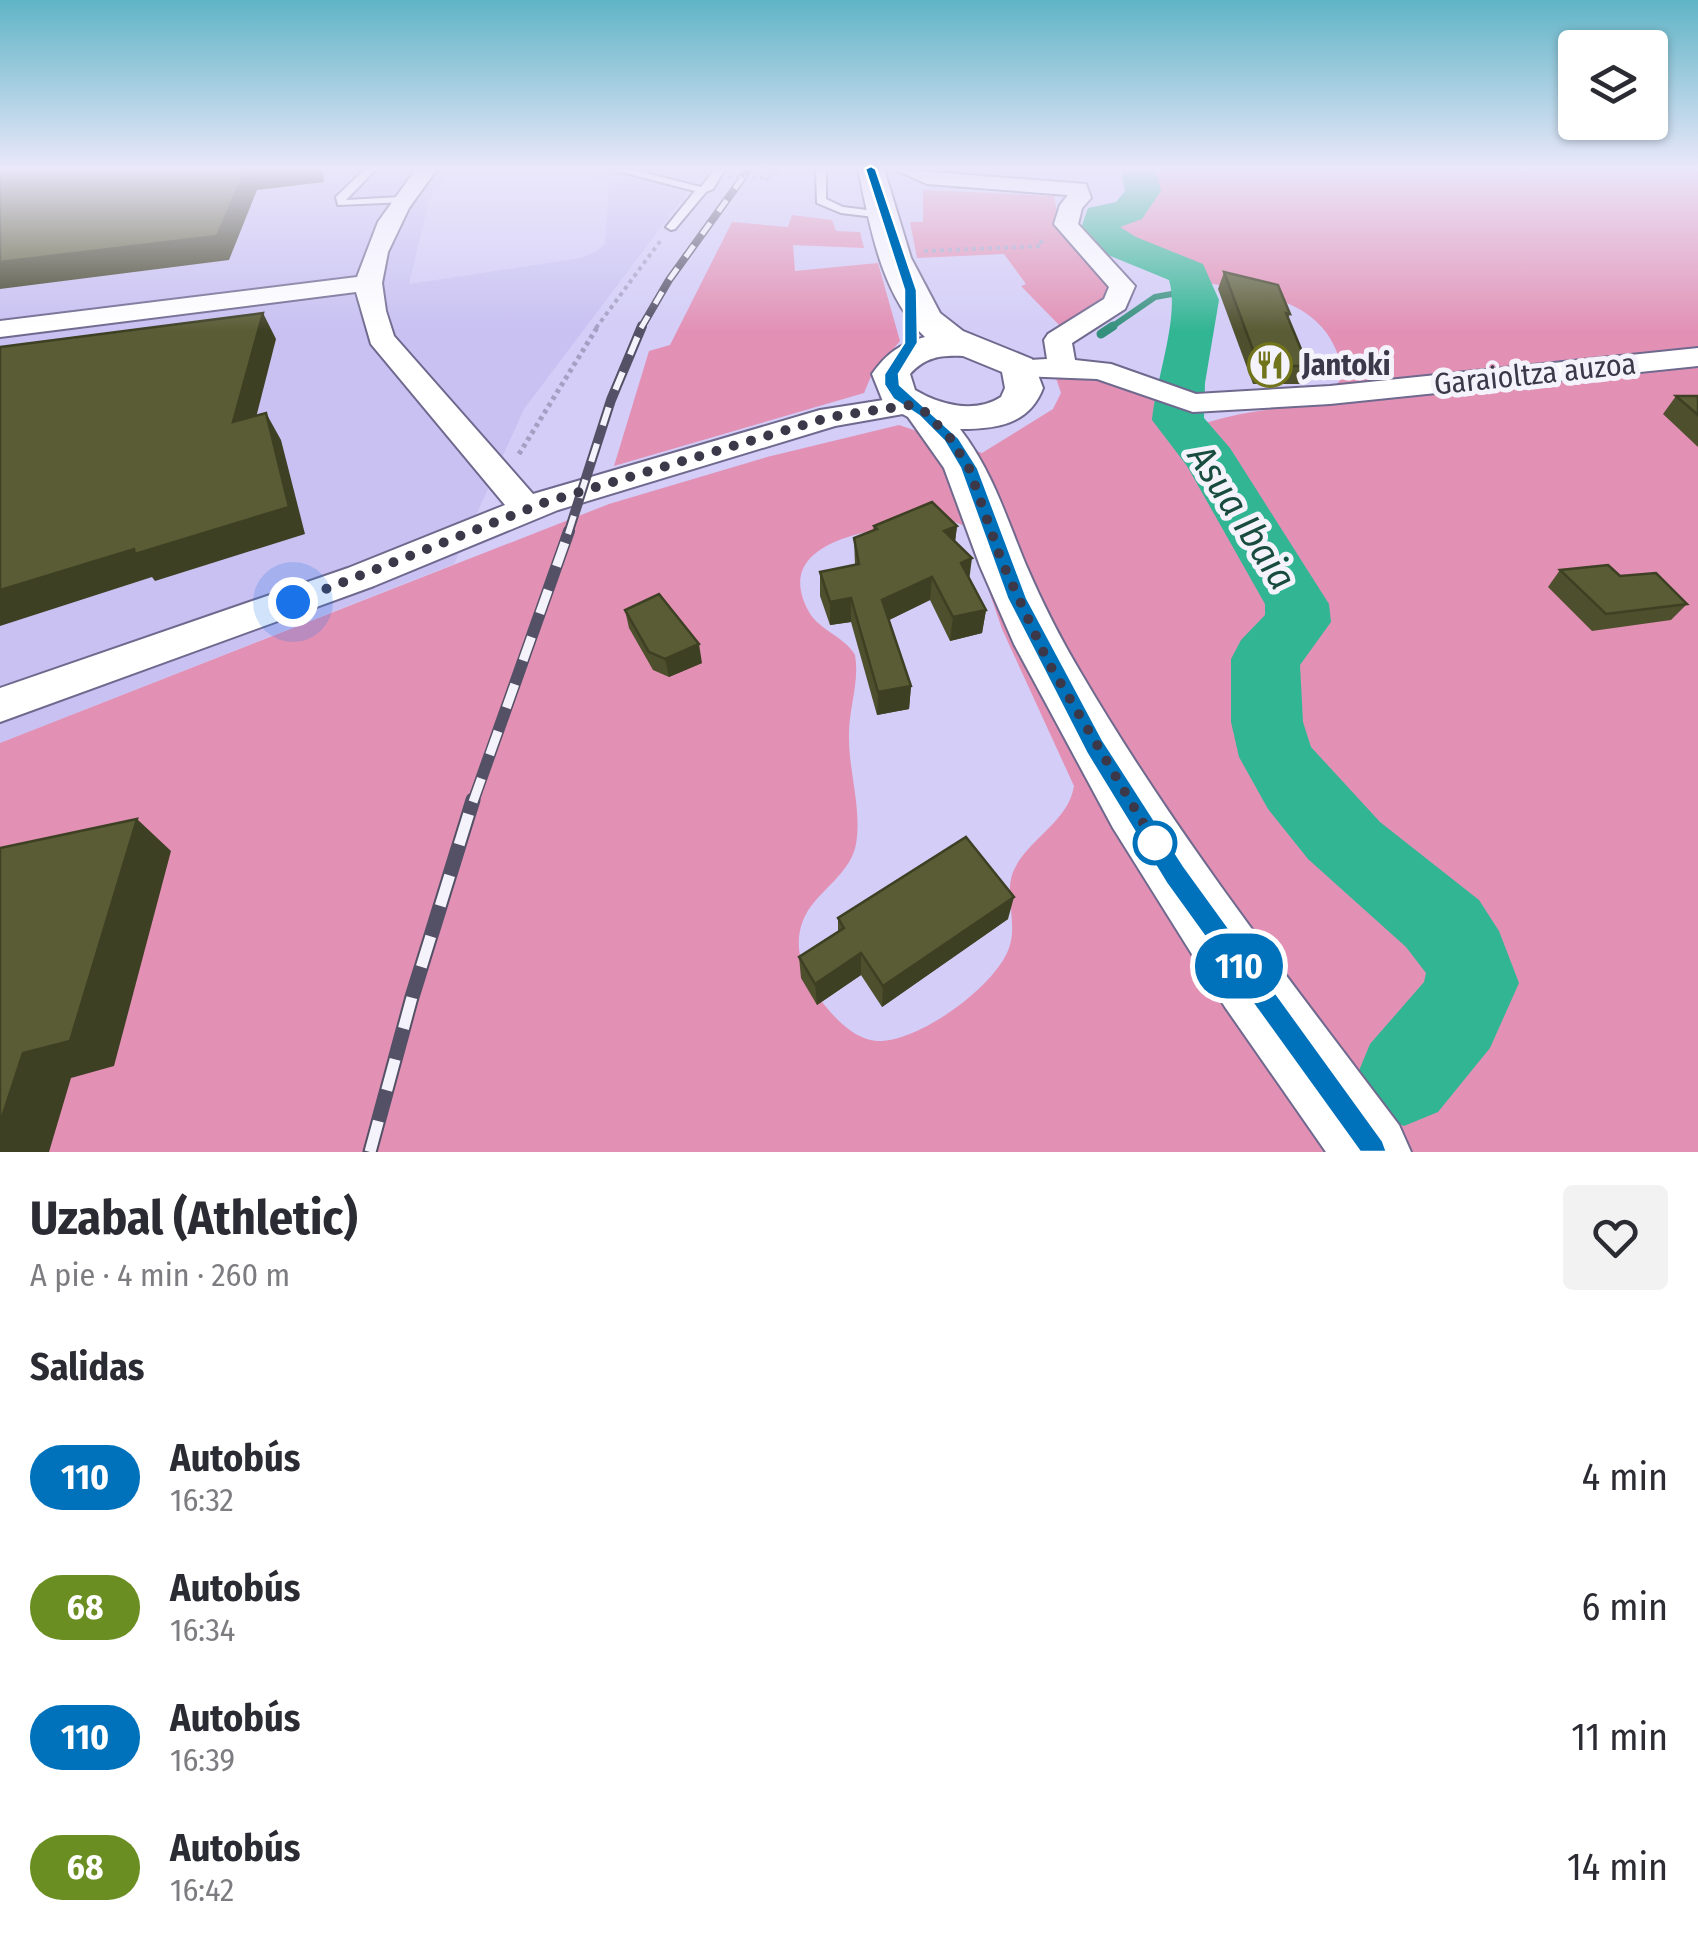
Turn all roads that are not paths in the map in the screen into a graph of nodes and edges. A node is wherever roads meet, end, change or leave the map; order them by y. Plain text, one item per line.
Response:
1 (390, 223) edge
2 (675, 223) edge
3 (887, 223) edge
4 (1066, 223) edge
5 (671, 227) road end
6 (369, 284) junction
7 (910, 290) junction
8 (0, 329) edge
9 (979, 347) junction
10 (1698, 357) edge
11 (1020, 367) junction
12 (1062, 367) junction
13 (908, 389) junction
14 (989, 417) junction
15 (980, 502) junction
16 (527, 509) junction
17 (0, 705) edge
18 (1372, 1152) edge

1 - 6 street
2 - 5 lane
3 - 7 street
4 - 12 street
6 - 8 street
6 - 16 street
7 - 9 street
7 - 13 street
9 - 11 street
9 - 13 street
10 - 12 street, Garaioltza auzoa
11 - 12 street, Garaioltza auzoa
11 - 14 street
13 - 14 street
13 - 15 street
13 - 16 street
14 - 15 street
15 - 18 street
16 - 17 street

